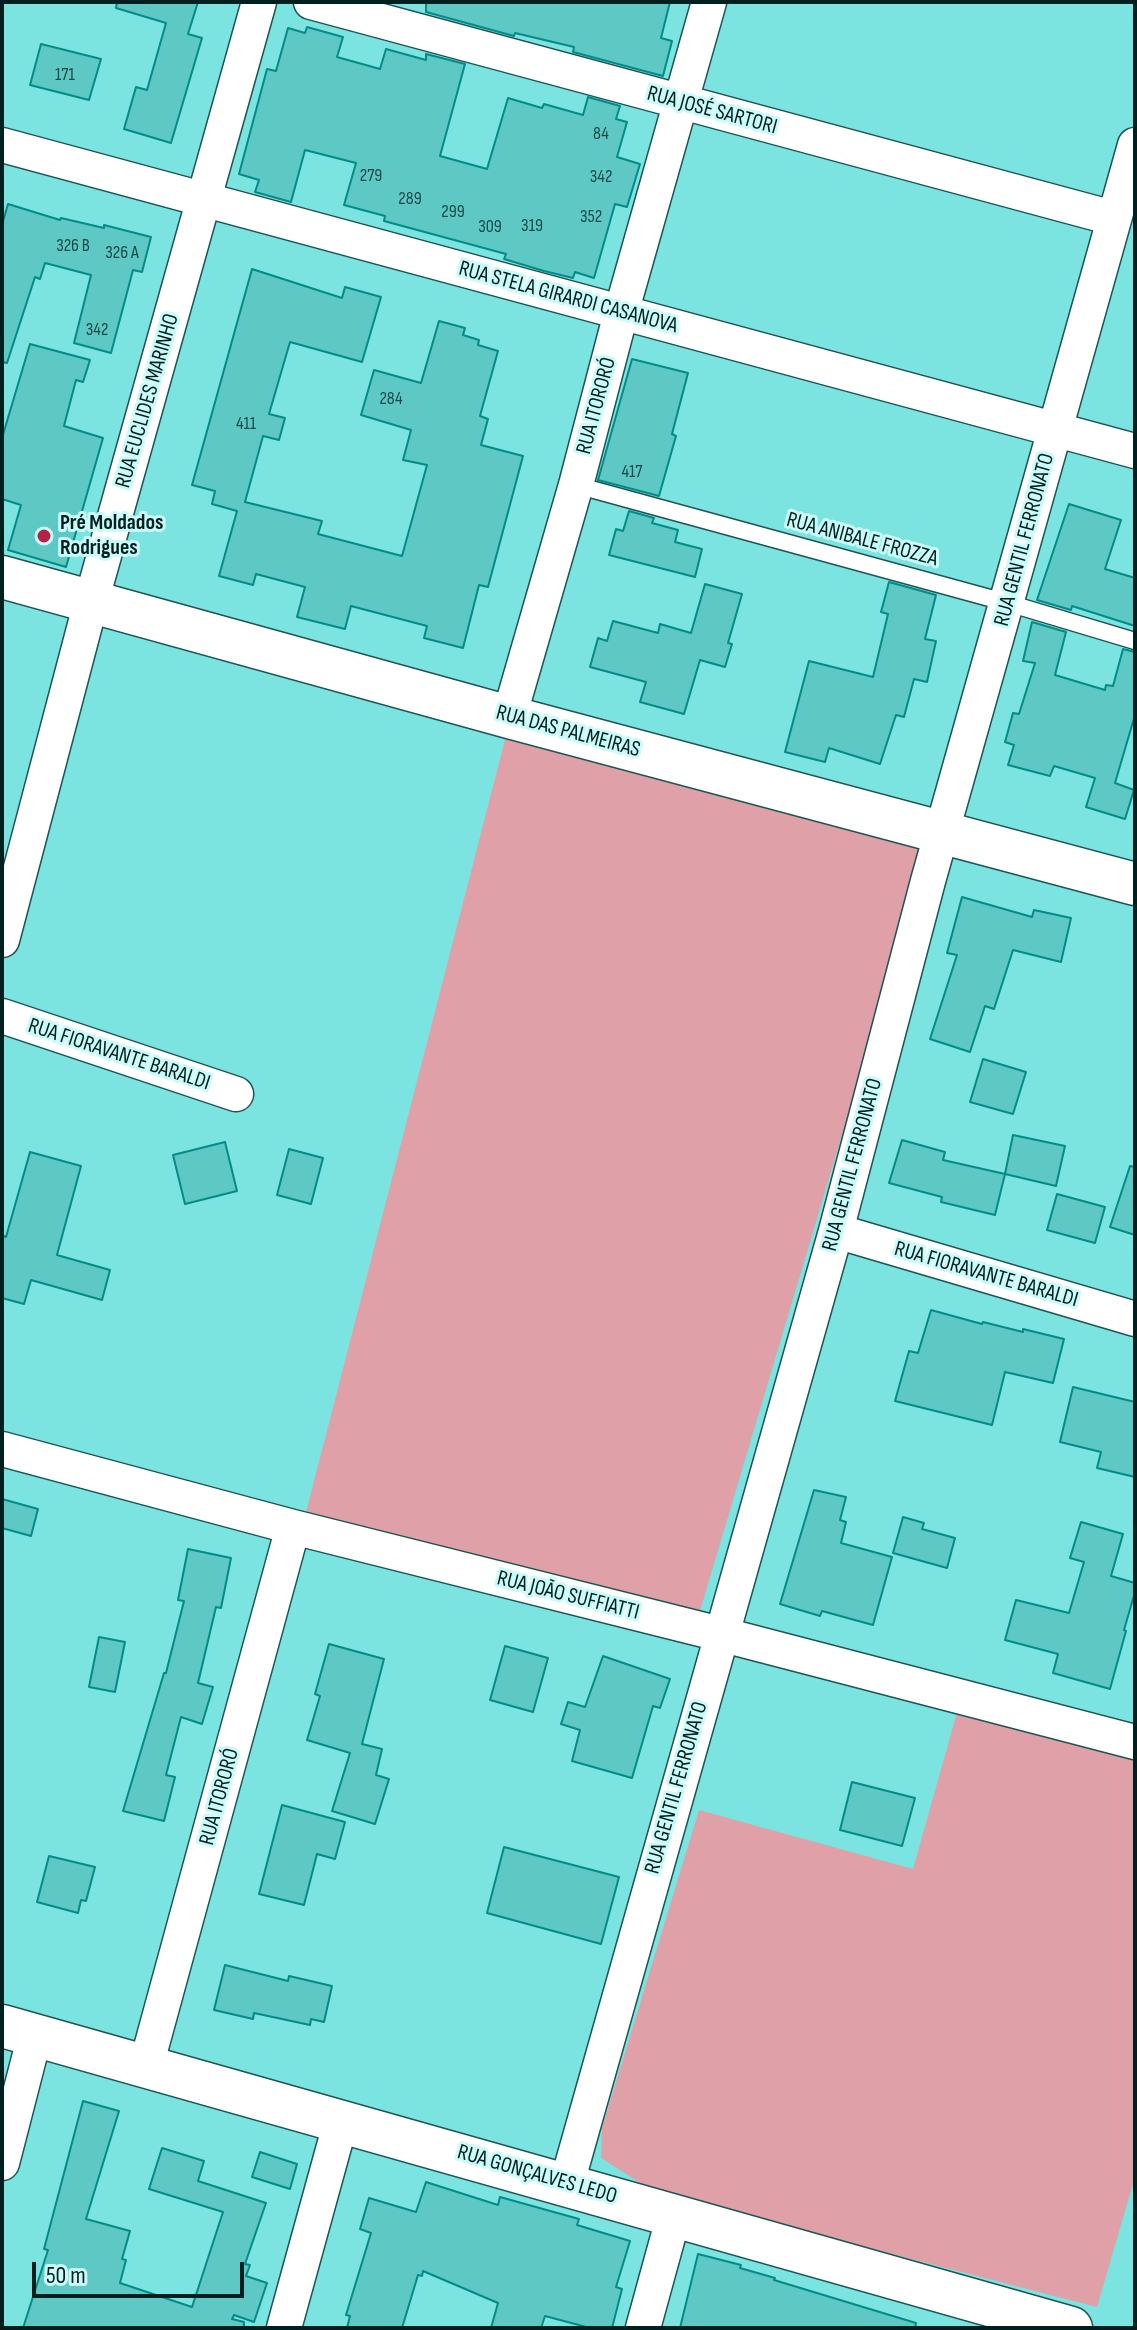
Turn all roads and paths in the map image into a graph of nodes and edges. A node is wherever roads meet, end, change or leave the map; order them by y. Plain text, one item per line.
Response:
1 (259, 2) edge
2 (311, 2) edge
3 (709, 2) edge
4 (682, 103) junction
5 (2, 145) edge
6 (1135, 145) edge
7 (205, 198) junction
8 (1113, 218) junction
9 (621, 313) junction
10 (1055, 429) junction
11 (1135, 451) edge
12 (576, 485) junction
13 (2, 577) edge
14 (91, 602) junction
15 (1008, 603) junction
16 (1135, 641) edge
17 (509, 717) junction
18 (942, 832) junction
19 (1135, 884) edge
20 (2, 940) edge
21 (2, 1016) edge
22 (236, 1094) dead end
23 (836, 1231) junction
24 (1135, 1319) edge
25 (2, 1449) edge
26 (293, 1527) junction
27 (720, 1634) junction
28 (1135, 1742) edge
29 (19, 2030) edge
30 (146, 2066) junction
31 (341, 2121) junction
32 (2, 2163) edge
33 (567, 2183) junction
34 (674, 2215) junction
35 (1002, 2318) edge
36 (284, 2328) edge
37 (643, 2328) edge
38 (1071, 2328) edge

1 - 7 street, RUA EUCLIDES MARINHO
2 - 4 street, RUA JOSÉ SARTORI
3 - 4 street, RUA ITORORÓ
4 - 8 street, RUA JOSÉ SARTORI
4 - 9 street, RUA ITORORÓ
5 - 7 street, RUA STELA GIRARDI CASANOVA
6 - 8 street, RUA GENTIL FERRONATO
7 - 9 street, RUA STELA GIRARDI CASANOVA
7 - 14 street, RUA EUCLIDES MARINHO
8 - 10 street, RUA GENTIL FERRONATO
9 - 10 street, RUA STELA GIRARDI CASANOVA
9 - 12 street, RUA ITORORÓ
10 - 11 street, RUA STELA GIRARDI CASANOVA
10 - 15 street, RUA GENTIL FERRONATO
12 - 15 lane, RUA ANIBALE FROZZA
12 - 17 street, RUA ITORORÓ
13 - 14 street, RUA DAS PALMEIRAS
14 - 17 street, RUA DAS PALMEIRAS
14 - 20 street, RUA EUCLIDES MARINHO
15 - 16 lane, RUA ANIBALE FROZZA
15 - 18 street, RUA GENTIL FERRONATO
17 - 18 street, RUA DAS PALMEIRAS
18 - 19 street, RUA DAS PALMEIRAS
18 - 23 street, RUA GENTIL FERRONATO
21 - 22 street, RUA FIORAVANTE BARALDI
23 - 24 street, RUA FIORAVANTE BARALDI
23 - 27 street, RUA GENTIL FERRONATO
25 - 26 street, RUA JOÃO SUFFIATTI
26 - 27 street, RUA JOÃO SUFFIATTI
26 - 30 street, RUA ITORORÓ
27 - 28 street, RUA JOÃO SUFFIATTI
27 - 33 street, RUA GENTIL FERRONATO
29 - 30 street, RUA GONÇALVES LEDO
29 - 32 street
30 - 31 street, RUA GONÇALVES LEDO
31 - 33 street, RUA GONÇALVES LEDO
31 - 36 street
33 - 34 street, RUA GONÇALVES LEDO
34 - 35 street, RUA GONÇALVES LEDO
34 - 37 street
35 - 38 street, RUA GONÇALVES LEDO

